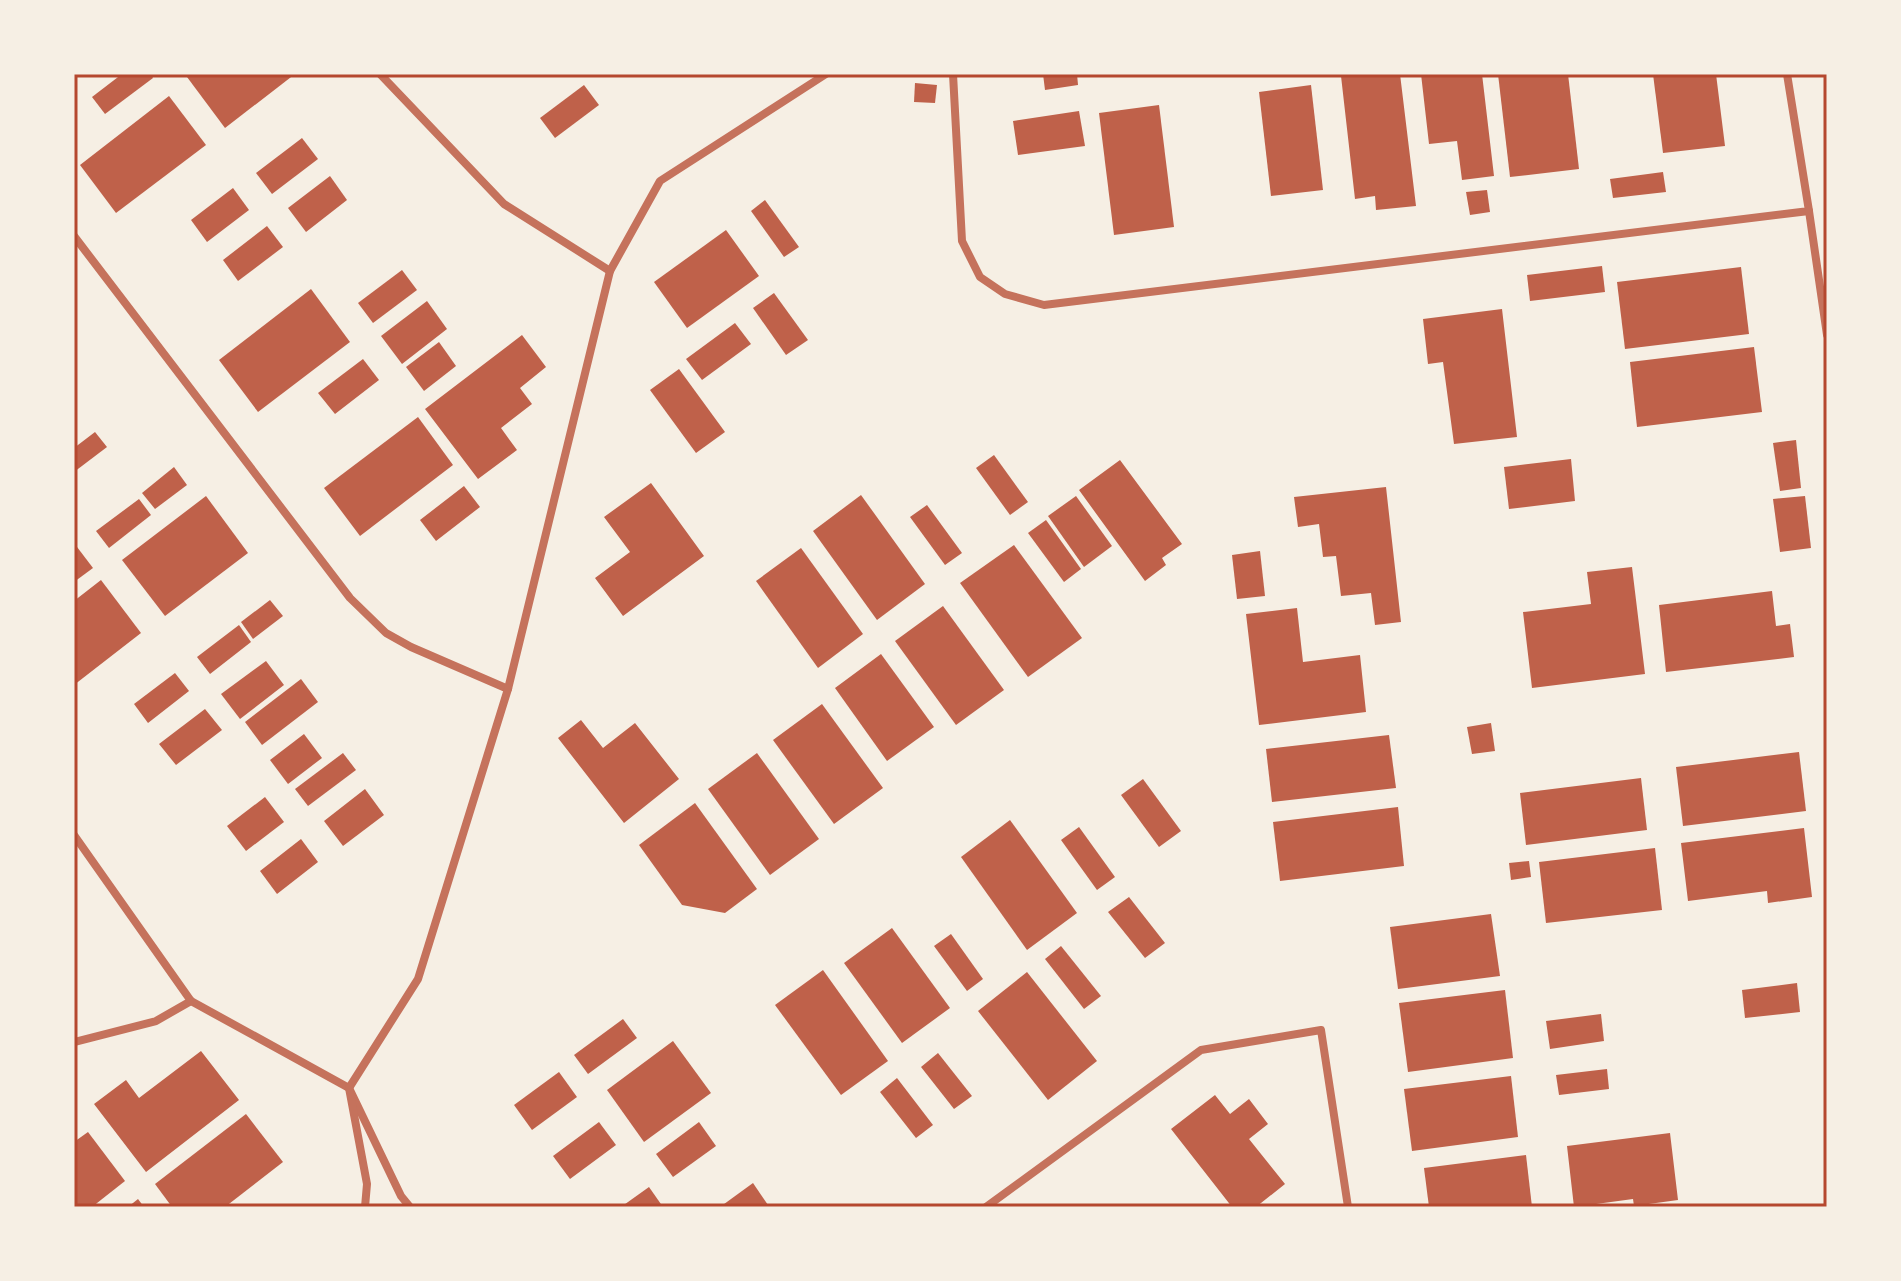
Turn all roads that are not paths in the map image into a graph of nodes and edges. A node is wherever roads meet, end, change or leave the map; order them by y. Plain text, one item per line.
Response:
1 (380, 74) edge
2 (826, 74) edge
3 (953, 74) edge
4 (1787, 74) edge
5 (1809, 211) junction
6 (74, 236) edge
7 (610, 271) junction
8 (1827, 335) edge
9 (508, 689) junction
10 (74, 835) edge
11 (191, 1001) junction
12 (74, 1042) edge
13 (349, 1088) junction
14 (365, 1207) edge
15 (410, 1207) edge
16 (986, 1207) edge
17 (1348, 1207) edge

1 - 7 street
2 - 7 street
3 - 5 street
4 - 5 street
5 - 8 street
6 - 9 street
7 - 9 street
9 - 13 street
10 - 11 street
11 - 12 street
11 - 13 street
13 - 14 street
13 - 15 street
16 - 17 street

